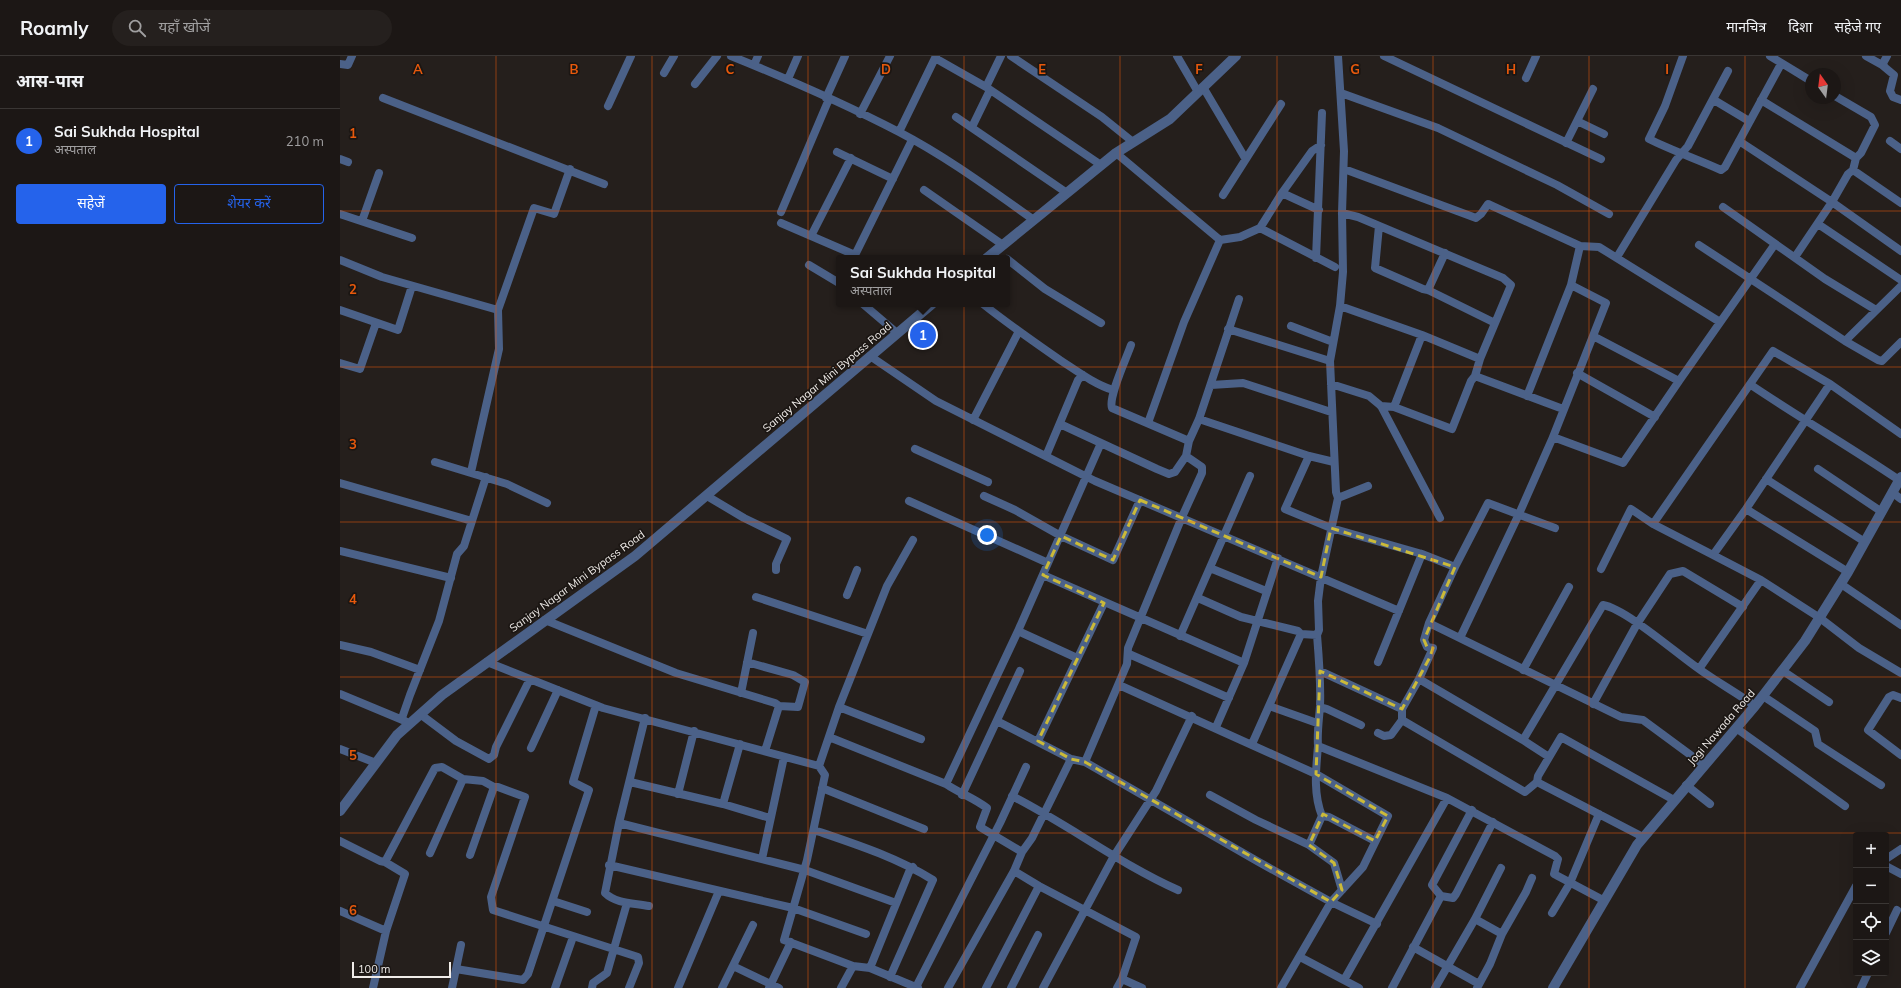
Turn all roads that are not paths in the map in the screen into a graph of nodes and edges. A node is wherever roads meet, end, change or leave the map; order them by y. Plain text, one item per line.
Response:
1 (352, 56) edge
2 (631, 56) edge
3 (674, 56) edge
4 (717, 56) edge
5 (731, 56) edge
6 (758, 56) edge
7 (798, 56) edge
8 (845, 56) edge
9 (890, 56) edge
10 (1001, 56) edge
11 (1010, 56) edge
12 (1177, 56) edge
13 (1236, 56) edge
14 (1338, 56) edge
15 (1384, 56) edge
16 (1536, 56) edge
17 (1683, 56) edge
18 (1770, 56) edge
19 (1866, 56) edge
20 (1887, 56) edge
21 (936, 57) edge
22 (340, 64) edge
23 (1782, 64) junction
24 (754, 65) junction
25 (1884, 66) junction
26 (1728, 72) dead end
27 (664, 73) dead end
28 (1805, 77) edge
29 (1526, 78) dead end
30 (788, 79) junction
31 (695, 84) dead end
32 (988, 89) junction
33 (1593, 89) dead end
34 (1201, 90) junction
35 (1342, 93) junction
36 (383, 98) dead end
37 (828, 98) junction
38 (1714, 100) junction
39 (1761, 100) junction
40 (1841, 100) edge
41 (1901, 100) edge
42 (1280, 104) dead end
43 (608, 106) dead end
44 (1322, 113) dead end
45 (860, 114) junction
46 (956, 117) dead end
47 (1577, 121) junction
48 (1749, 121) junction
49 (972, 127) junction
50 (899, 132) junction
51 (1604, 134) dead end
52 (912, 140) junction
53 (1890, 141) dead end
54 (1133, 142) junction
55 (1740, 142) junction
56 (1566, 143) junction
57 (1321, 145) junction
58 (1901, 149) edge
59 (837, 152) dead end
60 (1682, 153) junction
61 (1116, 154) junction
62 (850, 158) junction
63 (1245, 158) junction
64 (1856, 158) junction
65 (1601, 159) dead end
66 (1101, 165) junction
67 (1344, 169) junction
68 (570, 170) junction
69 (1853, 170) junction
70 (379, 173) dead end
71 (892, 179) junction
72 (604, 184) dead end
73 (924, 190) dead end
74 (1067, 193) junction
75 (1282, 193) junction
76 (1223, 195) dead end
77 (1832, 202) junction
78 (1901, 203) edge
79 (1723, 207) dead end
80 (1319, 210) junction
81 (781, 212) dead end
82 (1342, 213) junction
83 (340, 214) edge
84 (1609, 214) dead end
85 (1034, 220) junction
86 (362, 221) junction
87 (781, 223) dead end
88 (1818, 224) junction
89 (1380, 226) junction
90 (1260, 228) junction
91 (812, 236) junction
92 (412, 238) dead end
93 (1220, 240) junction
94 (1775, 244) junction
95 (1699, 245) dead end
96 (1580, 246) junction
97 (1000, 248) junction
98 (1901, 251) edge
99 (1445, 252) junction
100 (991, 255) edge
101 (1004, 255) edge
102 (1617, 257) junction
103 (1795, 257) junction
104 (1316, 258) junction
105 (340, 260) edge
106 (1010, 262) edge
107 (808, 265) dead end
108 (1335, 267) dead end
109 (1750, 279) junction
110 (1901, 280) edge
111 (836, 281) edge
112 (1571, 285) junction
113 (412, 286) junction
114 (1901, 286) edge
115 (1428, 290) junction
116 (1239, 299) dead end
117 (1340, 306) junction
118 (866, 307) edge
119 (928, 307) edge
120 (987, 307) edge
121 (340, 310) edge
122 (498, 310) junction
123 (1876, 310) junction
124 (376, 322) junction
125 (1720, 322) junction
126 (1101, 323) dead end
127 (1495, 324) junction
128 (1291, 326) dead end
129 (1228, 329) junction
130 (1018, 331) junction
131 (897, 334) junction
132 (1422, 335) junction
133 (1593, 336) junction
134 (1845, 341) junction
135 (1334, 342) junction
136 (1901, 342) edge
137 (1131, 345) dead end
138 (870, 356) junction
139 (1480, 359) junction
140 (1330, 361) junction
141 (340, 363) edge
142 (1577, 373) junction
143 (1083, 375) junction
144 (1476, 376) junction
145 (1679, 381) junction
146 (1331, 384) junction
147 (1830, 384) junction
148 (1211, 385) junction
149 (1751, 385) junction
150 (1114, 390) junction
151 (1527, 396) junction
152 (1381, 406) junction
153 (1394, 406) junction
154 (1563, 410) junction
155 (1331, 412) junction
156 (1655, 417) junction
157 (1199, 419) junction
158 (973, 420) junction
159 (1805, 422) junction
160 (1148, 423) junction
161 (1060, 424) junction
162 (1901, 434) edge
163 (1553, 437) junction
164 (1189, 441) junction
165 (1101, 443) junction
166 (915, 449) dead end
167 (1046, 456) junction
168 (1186, 456) junction
169 (1309, 456) junction
170 (435, 462) dead end
171 (1334, 462) junction
172 (1818, 469) dead end
173 (471, 472) junction
174 (1085, 476) junction
175 (1250, 476) dead end
176 (486, 477) junction
177 (1900, 478) edge
178 (1766, 479) junction
179 (988, 482) dead end
180 (340, 483) edge
181 (1368, 486) dead end
182 (707, 496) junction
183 (984, 496) dead end
184 (1897, 496) edge
185 (1338, 498) junction
186 (1140, 500) junction
187 (909, 501) dead end
188 (547, 503) dead end
189 (1746, 509) junction
190 (1882, 512) junction
191 (1520, 514) junction
192 (1182, 517) junction
193 (1440, 518) dead end
194 (472, 521) junction
195 (1653, 524) junction
196 (1332, 528) junction
197 (1555, 528) dead end
198 (1224, 535) junction
199 (1061, 536) junction
200 (913, 540) dead end
201 (1865, 542) junction
202 (340, 551) edge
203 (1422, 554) junction
204 (1713, 555) junction
205 (1278, 558) junction
206 (1048, 563) junction
207 (1455, 567) junction
208 (1210, 568) junction
209 (1600, 569) dead end
210 (776, 570) dead end
211 (857, 570) dead end
212 (1848, 572) junction
213 (1043, 575) junction
214 (1321, 577) junction
215 (451, 578) junction
216 (1760, 580) junction
217 (1841, 584) junction
218 (1569, 587) dead end
219 (1266, 591) junction
220 (847, 595) dead end
221 (756, 597) dead end
222 (1198, 598) junction
223 (1104, 603) junction
224 (1743, 607) junction
225 (1400, 611) junction
226 (1820, 618) junction
227 (1141, 619) junction
228 (546, 620) junction
229 (1259, 620) junction
230 (1430, 623) junction
231 (1637, 624) junction
232 (1901, 625) edge
233 (1018, 631) junction
234 (753, 633) dead end
235 (868, 634) junction
236 (1301, 634) junction
237 (1317, 635) junction
238 (1180, 636) junction
239 (1460, 638) junction
240 (340, 645) edge
241 (1129, 654) junction
242 (1077, 658) junction
243 (487, 662) junction
244 (747, 662) junction
245 (1378, 662) dead end
246 (1244, 663) junction
247 (1699, 669) junction
248 (420, 670) junction
249 (1523, 670) junction
250 (1020, 671) dead end
251 (1320, 671) junction
252 (1783, 671) junction
253 (1901, 673) edge
254 (530, 678) junction
255 (1419, 680) junction
256 (1120, 684) junction
257 (1555, 686) junction
258 (558, 690) junction
259 (741, 693) junction
260 (340, 694) edge
261 (1763, 696) junction
262 (1229, 698) junction
263 (1901, 698) edge
264 (1829, 702) dead end
265 (1593, 704) junction
266 (596, 705) junction
267 (779, 706) junction
268 (1269, 706) junction
269 (1756, 706) junction
270 (839, 707) junction
271 (1320, 707) junction
272 (1402, 709) junction
273 (420, 714) junction
274 (1192, 716) junction
275 (645, 718) junction
276 (1402, 720) junction
277 (406, 721) junction
278 (997, 721) junction
279 (1317, 723) junction
280 (1361, 725) dead end
281 (1216, 728) junction
282 (1736, 728) junction
283 (694, 731) junction
284 (1378, 733) dead end
285 (829, 736) junction
286 (921, 739) dead end
287 (1523, 740) junction
288 (1038, 741) junction
289 (740, 744) junction
290 (1252, 744) junction
291 (1318, 746) junction
292 (531, 748) dead end
293 (340, 749) edge
294 (765, 751) junction
295 (1901, 755) edge
296 (784, 757) junction
297 (1549, 757) junction
298 (1071, 759) junction
299 (1085, 762) junction
300 (376, 763) junction
301 (1704, 765) junction
302 (819, 766) junction
303 (1026, 767) dead end
304 (1316, 774) junction
305 (464, 779) junction
306 (630, 782) junction
307 (1537, 782) junction
308 (946, 784) junction
309 (1686, 785) junction
310 (1881, 785) dead end
311 (494, 787) junction
312 (822, 788) junction
313 (678, 794) junction
314 (962, 794) junction
315 (1210, 795) dead end
316 (1012, 796) junction
317 (1149, 798) junction
318 (1447, 798) junction
319 (344, 799) edge
320 (1674, 800) junction
321 (723, 804) junction
322 (1710, 804) dead end
323 (1846, 806) dead end
324 (1472, 810) junction
325 (340, 811) edge
326 (1044, 813) junction
327 (1599, 814) junction
328 (1322, 816) junction
329 (770, 818) junction
330 (1493, 822) junction
331 (619, 823) junction
332 (814, 830) junction
333 (924, 830) dead end
334 (993, 834) junction
335 (1643, 837) junction
336 (340, 841) edge
337 (1376, 841) junction
338 (1309, 845) junction
339 (1901, 849) edge
340 (430, 852) dead end
341 (1022, 852) junction
342 (470, 855) dead end
343 (1114, 856) junction
344 (1889, 856) edge
345 (762, 859) junction
346 (385, 862) junction
347 (609, 864) junction
348 (913, 867) junction
349 (1501, 868) dead end
350 (1889, 868) edge
351 (804, 870) junction
352 (1014, 871) junction
353 (1901, 874) edge
354 (1532, 878) dead end
355 (1570, 883) junction
356 (1039, 886) junction
357 (1178, 890) dead end
358 (1342, 890) junction
359 (719, 891) junction
360 (1853, 891) edge
361 (1441, 896) junction
362 (1603, 900) junction
363 (553, 902) junction
364 (1331, 902) junction
365 (627, 903) junction
366 (896, 904) junction
367 (649, 906) dead end
368 (793, 908) junction
369 (1083, 910) junction
370 (1897, 910) dead end
371 (340, 911) edge
372 (587, 912) dead end
373 (1552, 913) dead end
374 (1475, 919) junction
375 (1377, 924) junction
376 (753, 925) dead end
377 (545, 927) junction
378 (1889, 927) edge
379 (386, 931) junction
380 (866, 934) dead end
381 (1502, 934) junction
382 (1038, 935) dead end
383 (573, 937) junction
384 (791, 942) junction
385 (462, 945) dead end
386 (1413, 947) junction
387 (613, 950) junction
388 (1300, 957) junction
389 (733, 966) junction
390 (853, 966) junction
391 (1447, 966) junction
392 (456, 968) junction
393 (870, 968) junction
394 (1867, 976) edge
395 (890, 977) junction
396 (1122, 979) junction
397 (1344, 980) junction
398 (900, 985) edge
399 (770, 986) edge
400 (1478, 986) edge
401 (1355, 987) edge
402 (373, 988) edge
403 (452, 988) edge
404 (555, 988) edge
405 (592, 988) edge
406 (629, 988) edge
407 (678, 988) edge
408 (722, 988) edge
409 (779, 988) edge
410 (841, 988) edge
411 (917, 988) edge
412 (948, 988) edge
413 (986, 988) edge
414 (1011, 988) edge
415 (1043, 988) edge
416 (1117, 988) edge
417 (1142, 988) edge
418 (1282, 988) edge
419 (1392, 988) edge
420 (1435, 988) edge
421 (1552, 988) edge
422 (1800, 988) edge
423 (1861, 988) edge

1 - 22 street
2 - 43 street
3 - 27 street
4 - 31 street
5 - 24 street
6 - 24 street
7 - 30 street
8 - 37 street
9 - 45 street
10 - 32 street
11 - 54 street
12 - 34 street
13 - 34 street
14 - 35 street
15 - 56 street
16 - 29 street
17 - 60 street
18 - 23 street
19 - 25 street
20 - 25 street
21 - 32 street
21 - 50 street
23 - 28 street
23 - 39 street
24 - 30 street
25 - 41 street
26 - 38 street
30 - 37 street
32 - 49 street
32 - 66 street
33 - 47 street
34 - 54 street
34 - 63 street
35 - 67 street
35 - 84 street
36 - 68 street
37 - 45 street
37 - 81 street
38 - 48 street
38 - 60 street
39 - 48 street
39 - 64 street
40 - 64 street
42 - 63 street
44 - 57 street
45 - 50 street
46 - 49 street
47 - 51 street
47 - 56 street
48 - 55 street
49 - 74 street
50 - 52 street
52 - 71 street
52 - 85 street
53 - 58 street
54 - 61 street
55 - 60 street
55 - 77 street
56 - 65 street
57 - 75 street
57 - 80 street
59 - 62 street
60 - 102 street
61 - 66 street
61 - 93 street
62 - 71 street
62 - 91 street
63 - 76 street
64 - 69 street
66 - 74 street
67 - 82 street
67 - 96 street
68 - 72 street
68 - 122 street
69 - 77 street
69 - 78 street
70 - 86 street
71 - 91 street
73 - 97 street
74 - 85 street
75 - 80 street
75 - 90 street
77 - 88 street
77 - 98 street
79 - 94 street
80 - 104 street
82 - 89 street
82 - 117 street
83 - 86 street
85 - 97 street
86 - 92 street
87 - 91 street
88 - 103 street
88 - 110 street
89 - 99 street
89 - 115 street
90 - 93 street
90 - 104 street
93 - 160 street
94 - 103 street
94 - 109 street
95 - 109 street
96 - 102 street
96 - 112 street
97 - 100 street
97 - 101 street
99 - 115 street
99 - 127 street
102 - 125 street
103 - 123 street
104 - 108 street
105 - 113 street
106 - 126 street
107 - 111 street
109 - 125 street
109 - 134 street
112 - 133 street
112 - 151 street
113 - 122 street
113 - 124 street
114 - 123 street
115 - 127 street
116 - 129 street
117 - 132 street
117 - 135 street
118 - 131 street
119 - 131 street, Sanjay Nagar Mini Bypass Road
120 - 130 street
121 - 124 street
122 - 173 street
123 - 134 street
124 - 141 street
125 - 145 street
127 - 139 street
128 - 135 street
129 - 140 street
129 - 148 street
130 - 143 street
130 - 158 street
131 - 138 street, Sanjay Nagar Mini Bypass Road
132 - 139 street
132 - 153 street
133 - 142 street
133 - 145 street
134 - 136 street
135 - 140 street
137 - 150 street
138 - 158 street
138 - 182 street, Sanjay Nagar Mini Bypass Road
139 - 144 street
140 - 146 street
142 - 154 street
142 - 156 street
143 - 150 street
143 - 161 street
144 - 151 street
144 - 153 street
145 - 156 street
146 - 152 street
146 - 155 street
147 - 149 street
147 - 159 street
147 - 162 street
148 - 155 street
148 - 157 street
149 - 159 street
149 - 195 street
150 - 160 street
151 - 154 street
152 - 153 street
152 - 193 street
154 - 163 street
155 - 171 street
156 - 163 street
157 - 164 street
157 - 169 street
158 - 167 street
159 - 177 street
159 - 178 street
160 - 164 street
161 - 165 street
161 - 167 street
163 - 191 street
164 - 168 street
165 - 168 street
165 - 174 street
166 - 179 street
167 - 174 street
168 - 192 street
169 - 171 street
169 - 196 street
170 - 173 street
171 - 185 street
172 - 190 street
173 - 176 street
174 - 186 street
174 - 199 street
175 - 198 street
176 - 188 street
176 - 194 street
177 - 184 street, Jogi Nawada Road
178 - 189 street
178 - 201 street
180 - 194 street
181 - 185 street
182 - 210 street
182 - 228 street, Sanjay Nagar Mini Bypass Road
183 - 199 street
184 - 190 street, Jogi Nawada Road
185 - 196 street
186 - 192 street
186 - 199 street
187 - 206 street
189 - 204 street
189 - 212 street
190 - 201 street, Jogi Nawada Road
191 - 197 street
191 - 207 street
191 - 239 street
192 - 198 street
192 - 227 street
194 - 215 street
195 - 204 street
195 - 209 street
196 - 203 street
196 - 214 street
198 - 205 street
198 - 208 street
199 - 206 street
200 - 235 street
201 - 212 street, Jogi Nawada Road
202 - 215 street
203 - 207 street
203 - 225 street
204 - 216 street
205 - 214 street
205 - 219 street
206 - 213 street
207 - 230 street
208 - 219 street
208 - 222 street
211 - 220 street
212 - 217 street, Jogi Nawada Road
213 - 223 street
213 - 233 street
214 - 225 street
214 - 237 street
215 - 248 street
216 - 224 street
216 - 226 street
217 - 226 street, Jogi Nawada Road
217 - 232 street
218 - 249 street
219 - 229 street
221 - 235 street
222 - 229 street
222 - 238 street
223 - 227 street
223 - 242 street
224 - 231 street
224 - 247 street
225 - 245 street
226 - 252 street, Jogi Nawada Road
226 - 253 street
227 - 238 street
227 - 241 street
228 - 243 street, Sanjay Nagar Mini Bypass Road
228 - 259 street
229 - 236 street
229 - 246 street
230 - 239 street
230 - 255 street
231 - 247 street
231 - 257 street
231 - 265 street
233 - 242 street
233 - 308 street
234 - 244 street
235 - 270 street
236 - 237 street
236 - 268 street
237 - 251 street
238 - 246 street
239 - 249 street
240 - 248 street
241 - 256 street
241 - 262 street
242 - 288 street
243 - 254 street
243 - 273 street, Sanjay Nagar Mini Bypass Road
244 - 259 street
244 - 267 street
246 - 262 street
247 - 269 street
248 - 277 street
249 - 257 street
250 - 278 street
251 - 271 street
251 - 272 street
252 - 261 street, Jogi Nawada Road
252 - 264 street
254 - 258 street
254 - 273 street
255 - 272 street
255 - 287 street
256 - 274 street
256 - 299 street
257 - 265 street
257 - 287 street
258 - 266 street
258 - 292 street
259 - 267 street
260 - 277 street
261 - 269 street, Jogi Nawada Road
261 - 310 street
262 - 281 street
263 - 295 street
265 - 301 street
266 - 275 street
266 - 363 street
267 - 294 street
268 - 279 street
268 - 290 street
269 - 282 street, Jogi Nawada Road
270 - 285 street
270 - 286 street
271 - 279 street
271 - 280 street
272 - 276 street
273 - 277 street, Sanjay Nagar Mini Bypass Road
274 - 281 street
274 - 317 street
275 - 283 street
275 - 306 street
276 - 284 street
276 - 307 street
277 - 300 street, Sanjay Nagar Mini Bypass Road
278 - 288 street
278 - 314 street
279 - 291 street
281 - 290 street
282 - 301 street, Jogi Nawada Road
282 - 323 street
283 - 289 street
283 - 313 street
285 - 302 street
285 - 308 street
287 - 297 street
288 - 298 street
289 - 294 street
289 - 321 street
290 - 304 street
291 - 304 street
291 - 318 street
293 - 300 street
294 - 296 street
296 - 302 street
296 - 329 street
297 - 307 street
297 - 320 street
298 - 299 street
298 - 326 street
299 - 317 street
300 - 319 street, Sanjay Nagar Mini Bypass Road
301 - 309 street, Jogi Nawada Road
302 - 312 street
303 - 316 street
304 - 328 street
304 - 337 street
305 - 311 street
305 - 340 street
305 - 346 street
306 - 313 street
306 - 331 street
307 - 327 street
308 - 314 street
309 - 320 street, Jogi Nawada Road
309 - 322 street
311 - 342 street
311 - 377 street
312 - 332 street
312 - 333 street
313 - 321 street
314 - 334 street
315 - 338 street
316 - 326 street
316 - 334 street
317 - 343 street
317 - 364 street
318 - 324 street
318 - 375 street
319 - 325 street, Sanjay Nagar Mini Bypass Road
320 - 335 street, Jogi Nawada Road
321 - 329 street
324 - 330 street
324 - 361 street
326 - 341 street
326 - 343 street
327 - 335 street
327 - 355 street
328 - 337 street
328 - 338 street
329 - 345 street
330 - 355 street
330 - 361 street
331 - 345 street
331 - 347 street
332 - 348 street
332 - 351 street
334 - 341 street
334 - 411 street
335 - 362 street, Jogi Nawada Road
336 - 346 street
337 - 358 street
338 - 358 street
339 - 344 street
341 - 352 street
343 - 357 street
343 - 369 street
345 - 351 street
346 - 379 street
347 - 359 street
347 - 365 street
348 - 366 street
348 - 395 street
349 - 374 street
350 - 353 street
351 - 366 street
351 - 368 street
352 - 356 street
352 - 412 street
354 - 381 street
355 - 362 street
355 - 373 street
356 - 369 street
356 - 413 street
358 - 364 street
359 - 368 street
359 - 407 street
360 - 422 street
361 - 386 street
362 - 421 street, Jogi Nawada Road
363 - 372 street
363 - 377 street
364 - 375 street
364 - 388 street
365 - 367 street
365 - 387 street
366 - 393 street
368 - 380 street
368 - 384 street
369 - 396 street
369 - 415 street
370 - 378 street
371 - 379 street
374 - 381 street
374 - 391 street
375 - 397 street
376 - 389 street
377 - 383 street
377 - 392 street
379 - 402 street
381 - 400 street
382 - 414 street
383 - 387 street
383 - 404 street
384 - 390 street
384 - 399 street
385 - 392 street
386 - 391 street
386 - 419 street
387 - 405 street
387 - 406 street
388 - 397 street
388 - 418 street
389 - 399 street
389 - 408 street
390 - 393 street
390 - 410 street
391 - 400 street
391 - 420 street
392 - 403 street
393 - 395 street
394 - 423 street
395 - 398 street
396 - 416 street
396 - 417 street
397 - 401 street
398 - 411 street
399 - 409 street

